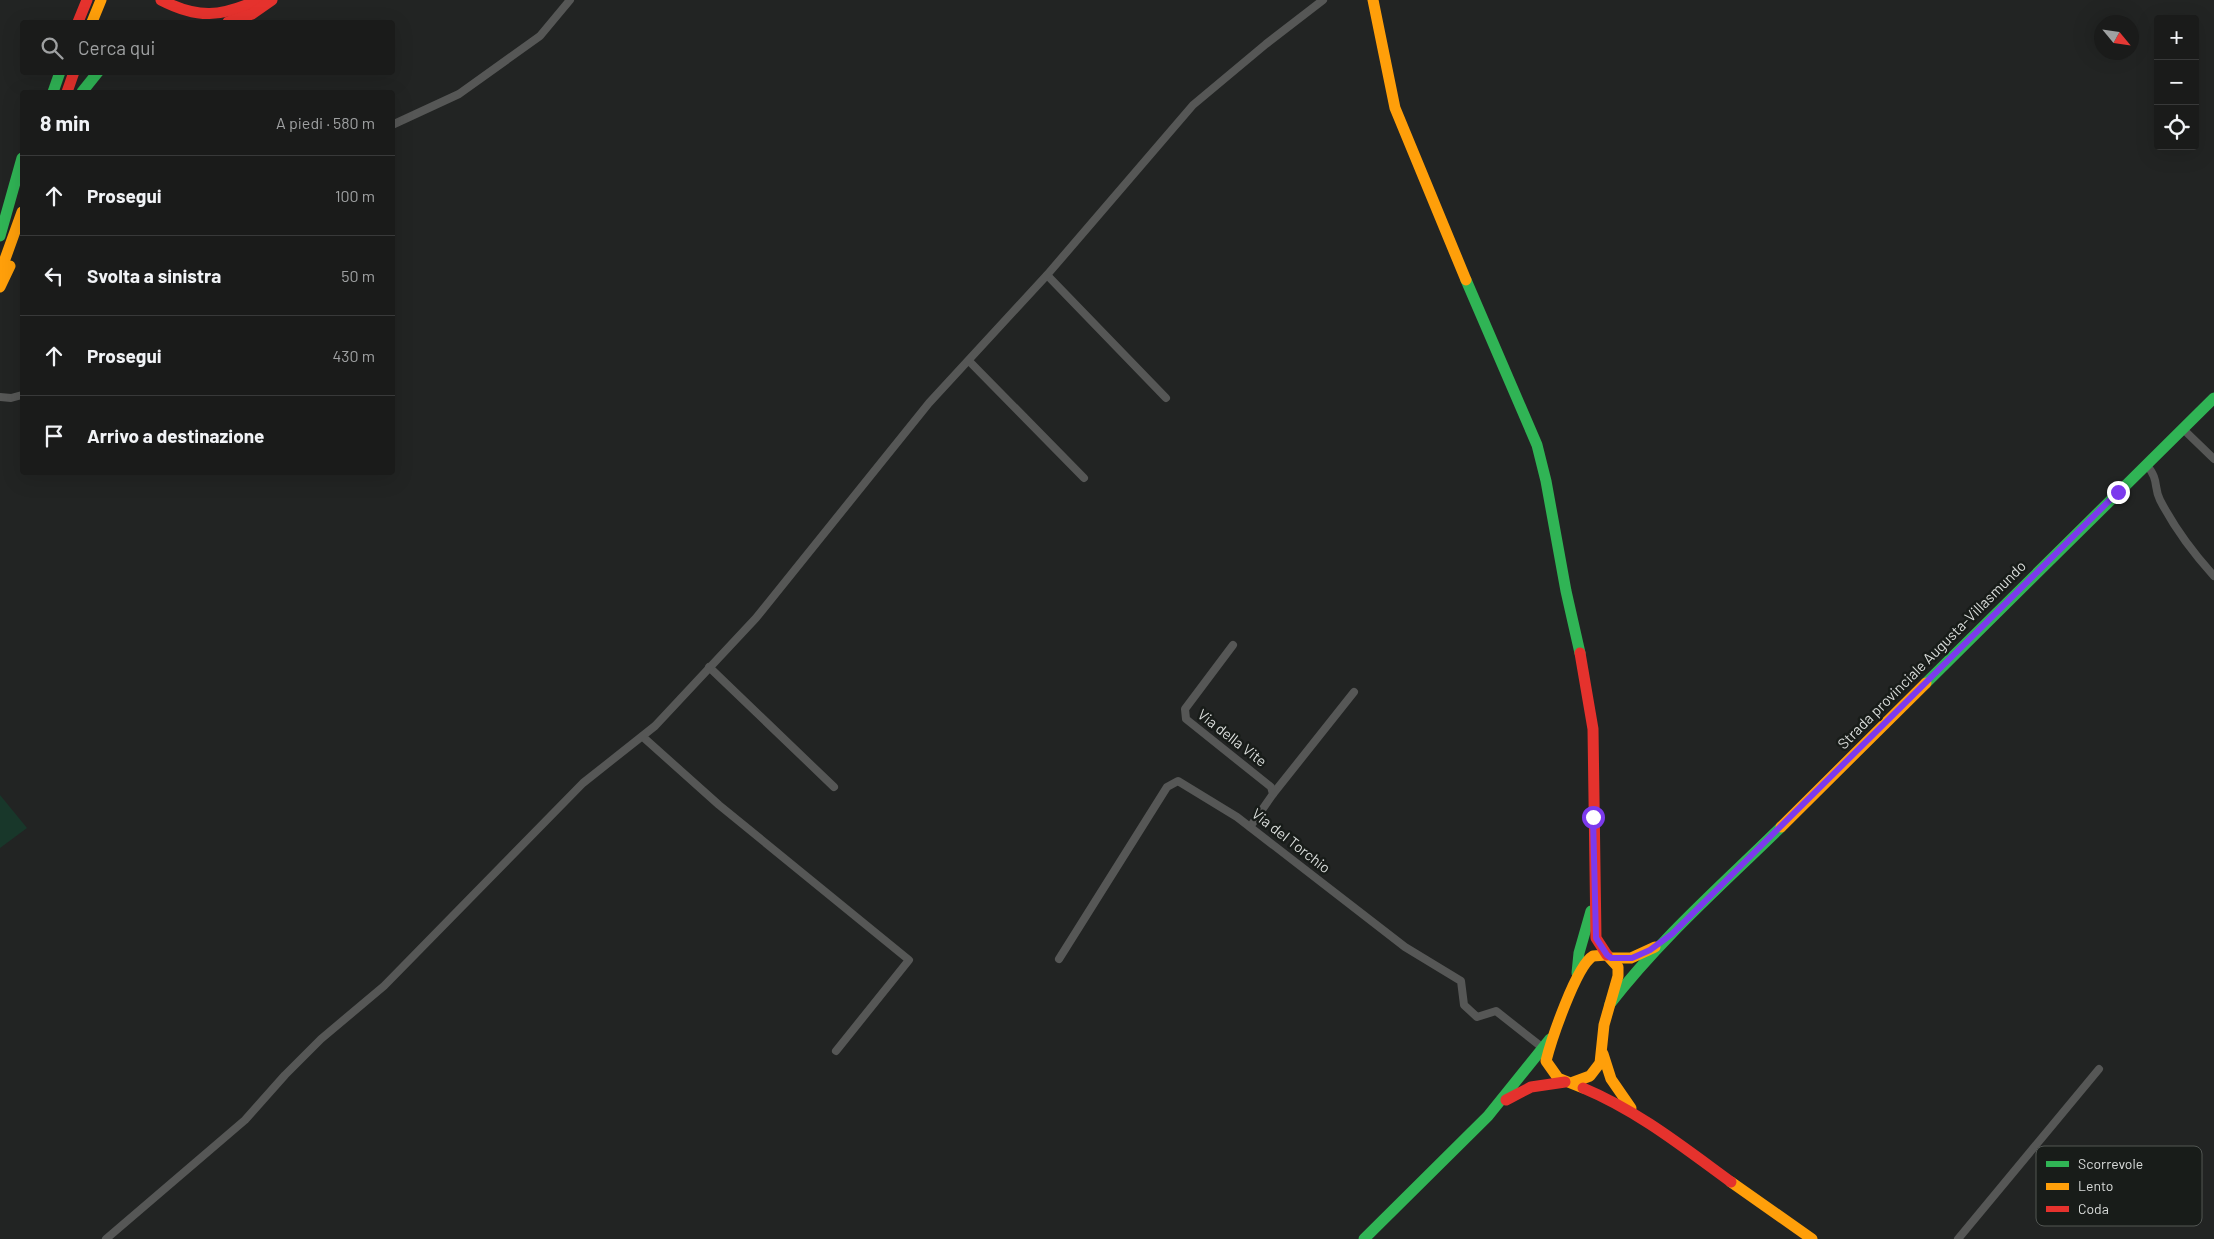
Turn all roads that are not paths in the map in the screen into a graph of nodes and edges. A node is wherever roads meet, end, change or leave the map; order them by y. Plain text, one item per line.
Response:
1 (78, 0) edge
2 (87, 0) edge
3 (101, 0) edge
4 (161, 0) edge
5 (258, 0) edge
6 (272, 0) edge
7 (570, 0) edge
8 (1323, 0) edge
9 (1373, 0) edge
10 (72, 20) edge
11 (79, 20) edge
12 (93, 20) edge
13 (238, 20) edge
14 (52, 75) edge
15 (59, 75) edge
16 (73, 75) edge
17 (96, 75) edge
18 (47, 90) edge
19 (54, 90) edge
20 (68, 90) edge
21 (84, 90) edge
22 (395, 124) edge
23 (20, 165) edge
24 (20, 184) edge
25 (20, 218) edge
26 (0, 236) edge
27 (20, 239) edge
28 (0, 240) edge
29 (0, 273) edge
30 (1046, 275) junction
31 (0, 287) edge
32 (969, 361) junction
33 (20, 396) edge
34 (0, 397) edge
35 (1166, 398) dead end
36 (2214, 398) edge
37 (2183, 429) junction
38 (2214, 459) edge
39 (2146, 464) junction
40 (1084, 478) dead end
41 (2214, 576) edge
42 (1233, 645) dead end
43 (709, 667) junction
44 (1354, 692) dead end
45 (643, 737) junction
46 (834, 787) dead end
47 (1273, 794) junction
48 (1250, 827) junction
49 (1595, 897) junction
50 (1672, 934) junction
51 (1609, 956) junction
52 (1059, 959) dead end
53 (1576, 983) junction
54 (1610, 1004) junction
55 (1554, 1034) junction
56 (1543, 1048) junction
57 (836, 1051) dead end
58 (1603, 1054) junction
59 (2099, 1069) dead end
60 (1568, 1083) junction
61 (1635, 1113) junction
62 (1488, 1116) junction
63 (106, 1239) edge
64 (1364, 1239) edge
65 (1812, 1239) edge
66 (1958, 1239) edge

1 - 10 main road
2 - 11 main road
3 - 12 main road
4 - 5 main road
6 - 13 main road
7 - 22 street
8 - 30 street
9 - 49 main road
14 - 18 main road
15 - 19 main road
16 - 20 main road
17 - 21 main road
23 - 26 main road
24 - 28 main road
25 - 29 main road
27 - 31 main road
30 - 32 street
30 - 35 street
32 - 40 street
32 - 43 street
33 - 34 street
36 - 37 main road, Strada provinciale Augusta-Villasmundo
37 - 38 street
37 - 39 main road, Strada provinciale Augusta-Villasmundo
39 - 41 street
39 - 50 main road, Strada provinciale Augusta-Villasmundo
42 - 47 street, Via della Vite
43 - 45 street
43 - 46 street
44 - 47 street
45 - 57 street
45 - 63 street
47 - 48 street
48 - 52 street, Via del Torchio
48 - 56 street, Via del Torchio
49 - 51 main road
49 - 53 main road
50 - 51 main road
50 - 54 main road
51 - 53 main road
51 - 54 main road
53 - 55 main road
54 - 58 main road
55 - 56 main road
55 - 60 main road
56 - 62 main road
58 - 60 main road
58 - 61 main road
59 - 66 street
60 - 61 main road
60 - 62 main road
61 - 65 main road
62 - 64 main road

